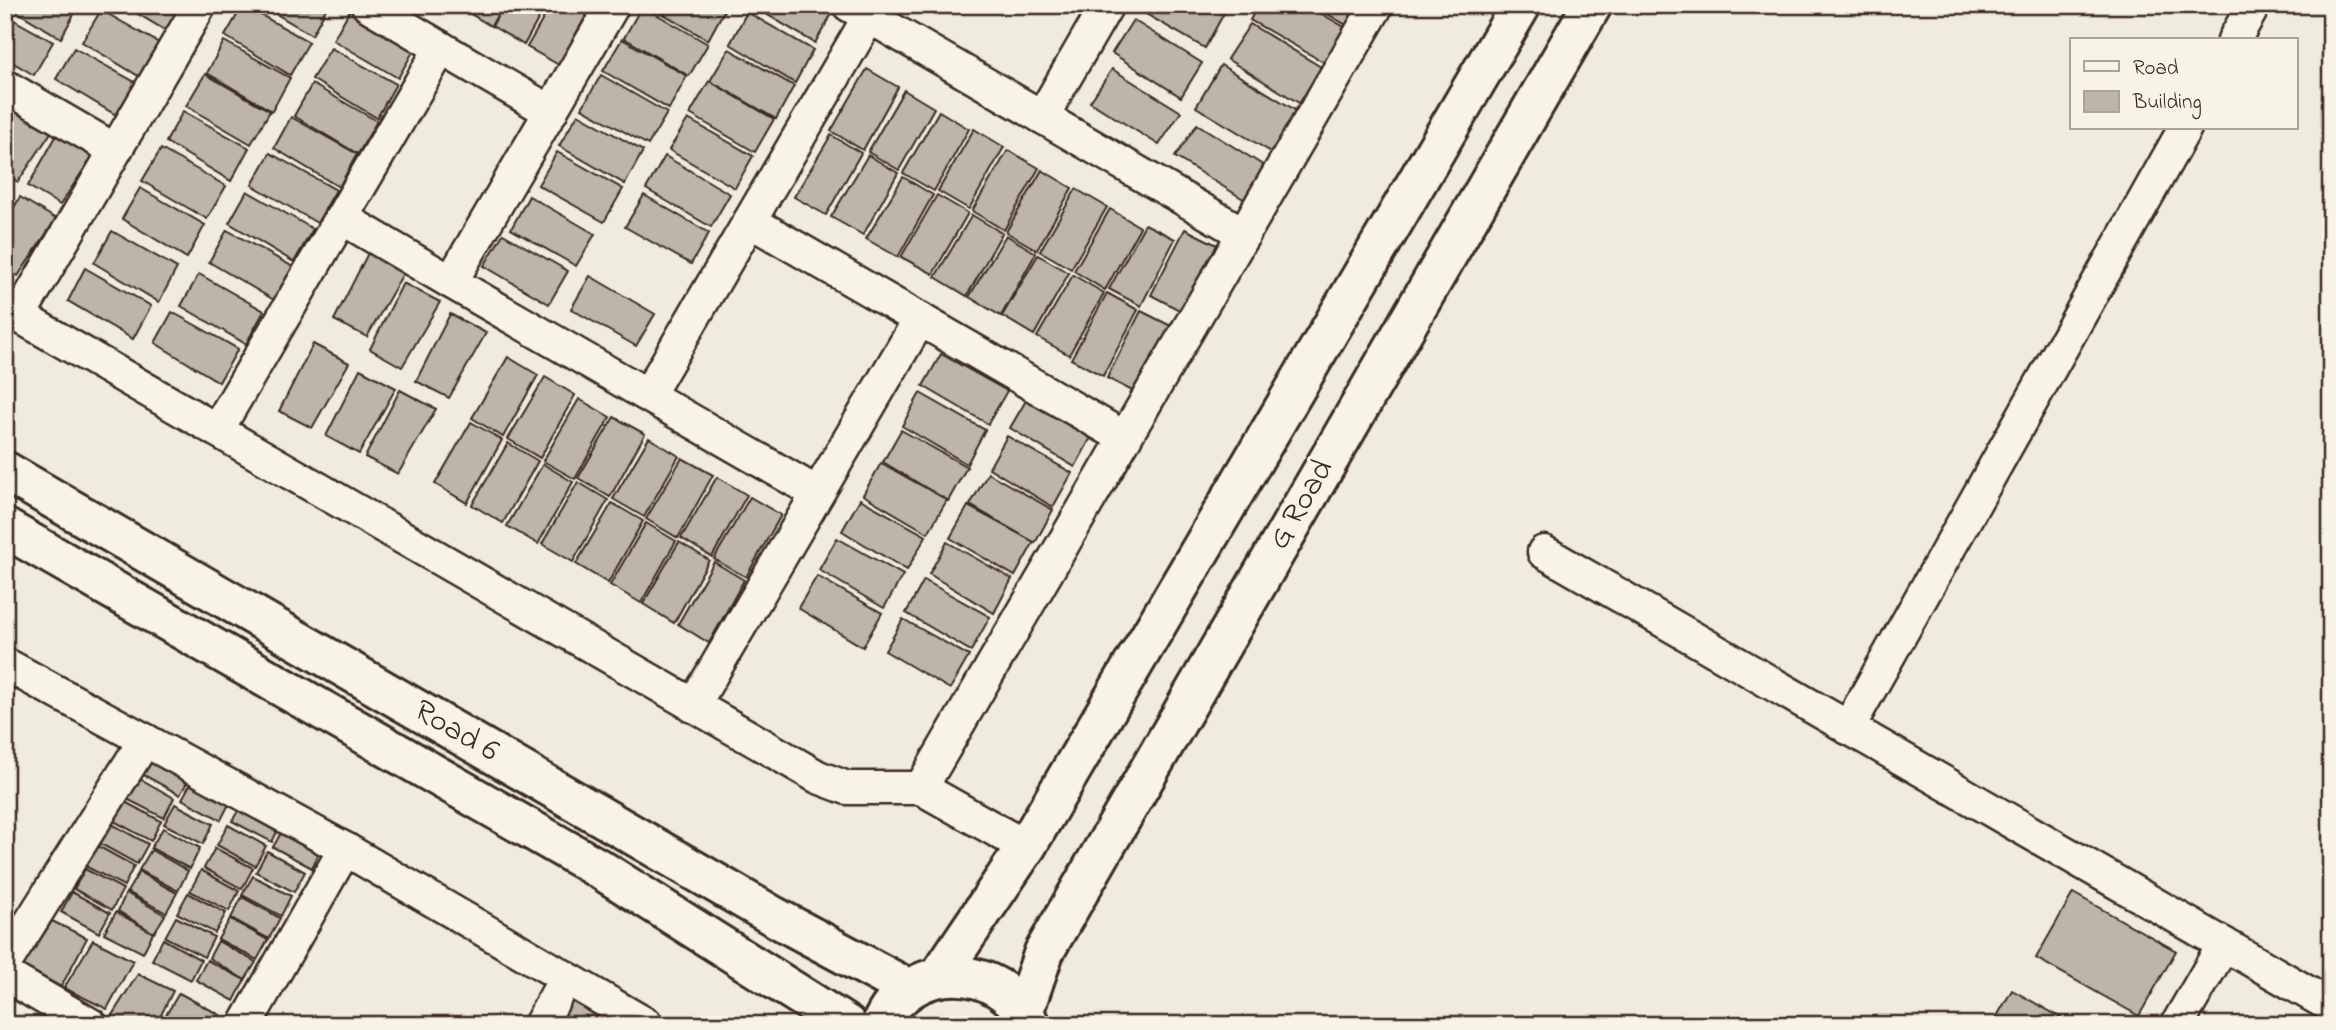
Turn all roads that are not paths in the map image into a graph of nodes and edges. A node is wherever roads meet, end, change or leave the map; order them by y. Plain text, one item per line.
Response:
1 (200, 5) edge
2 (368, 5) edge
3 (613, 5) edge
4 (1107, 5) edge
5 (1377, 5) edge
6 (1521, 5) edge
7 (1592, 5) edge
8 (2254, 5) edge
9 (859, 11) edge
10 (2235, 38) edge
11 (441, 47) junction
12 (5, 86) edge
13 (551, 112) junction
14 (1042, 117) junction
15 (2184, 130) edge
16 (115, 150) junction
17 (342, 218) junction
18 (750, 221) junction
19 (1244, 234) junction
20 (451, 282) junction
21 (12, 312) edge
22 (920, 319) junction
23 (648, 395) junction
24 (217, 430) junction
25 (1125, 438) junction
26 (5, 471) edge
27 (817, 493) junction
28 (5, 528) edge
29 (1544, 552) dead end
30 (5, 664) edge
31 (693, 706) junction
32 (1848, 728) junction
33 (145, 740) junction
34 (921, 788) junction
35 (1026, 847) junction
36 (345, 849) junction
37 (2224, 944) junction
38 (5, 962) edge
39 (5, 975) edge
40 (565, 979) junction
41 (924, 983) junction
42 (2331, 1006) edge
43 (1027, 1018) edge
44 (91, 1025) edge
45 (244, 1025) edge
46 (540, 1025) edge
47 (647, 1025) edge
48 (847, 1025) edge
49 (881, 1025) edge
50 (2177, 1025) edge

1 - 16 street
2 - 11 street
3 - 13 street
4 - 14 street
5 - 19 street
6 - 35 street, G Road
7 - 43 street, G Road
8 - 10 street
9 - 14 street
9 - 18 street
11 - 13 street
11 - 17 street
12 - 16 street
13 - 20 street
14 - 19 street
15 - 32 street
16 - 21 street
17 - 20 street
17 - 24 street
18 - 22 street
18 - 23 street
19 - 25 street
20 - 23 street
21 - 24 street
22 - 25 street
22 - 27 street
23 - 27 street
24 - 31 street
25 - 34 street
26 - 41 street, Road 6
27 - 31 street
28 - 48 street, Road 6
29 - 32 street
30 - 33 street
31 - 34 street
32 - 37 street
33 - 36 street
33 - 38 street
34 - 35 street
35 - 41 street, G Road
36 - 40 street
36 - 45 street
37 - 42 street
37 - 50 street
39 - 44 street
40 - 46 street
40 - 47 street
41 - 43 street
41 - 49 street, G Road

